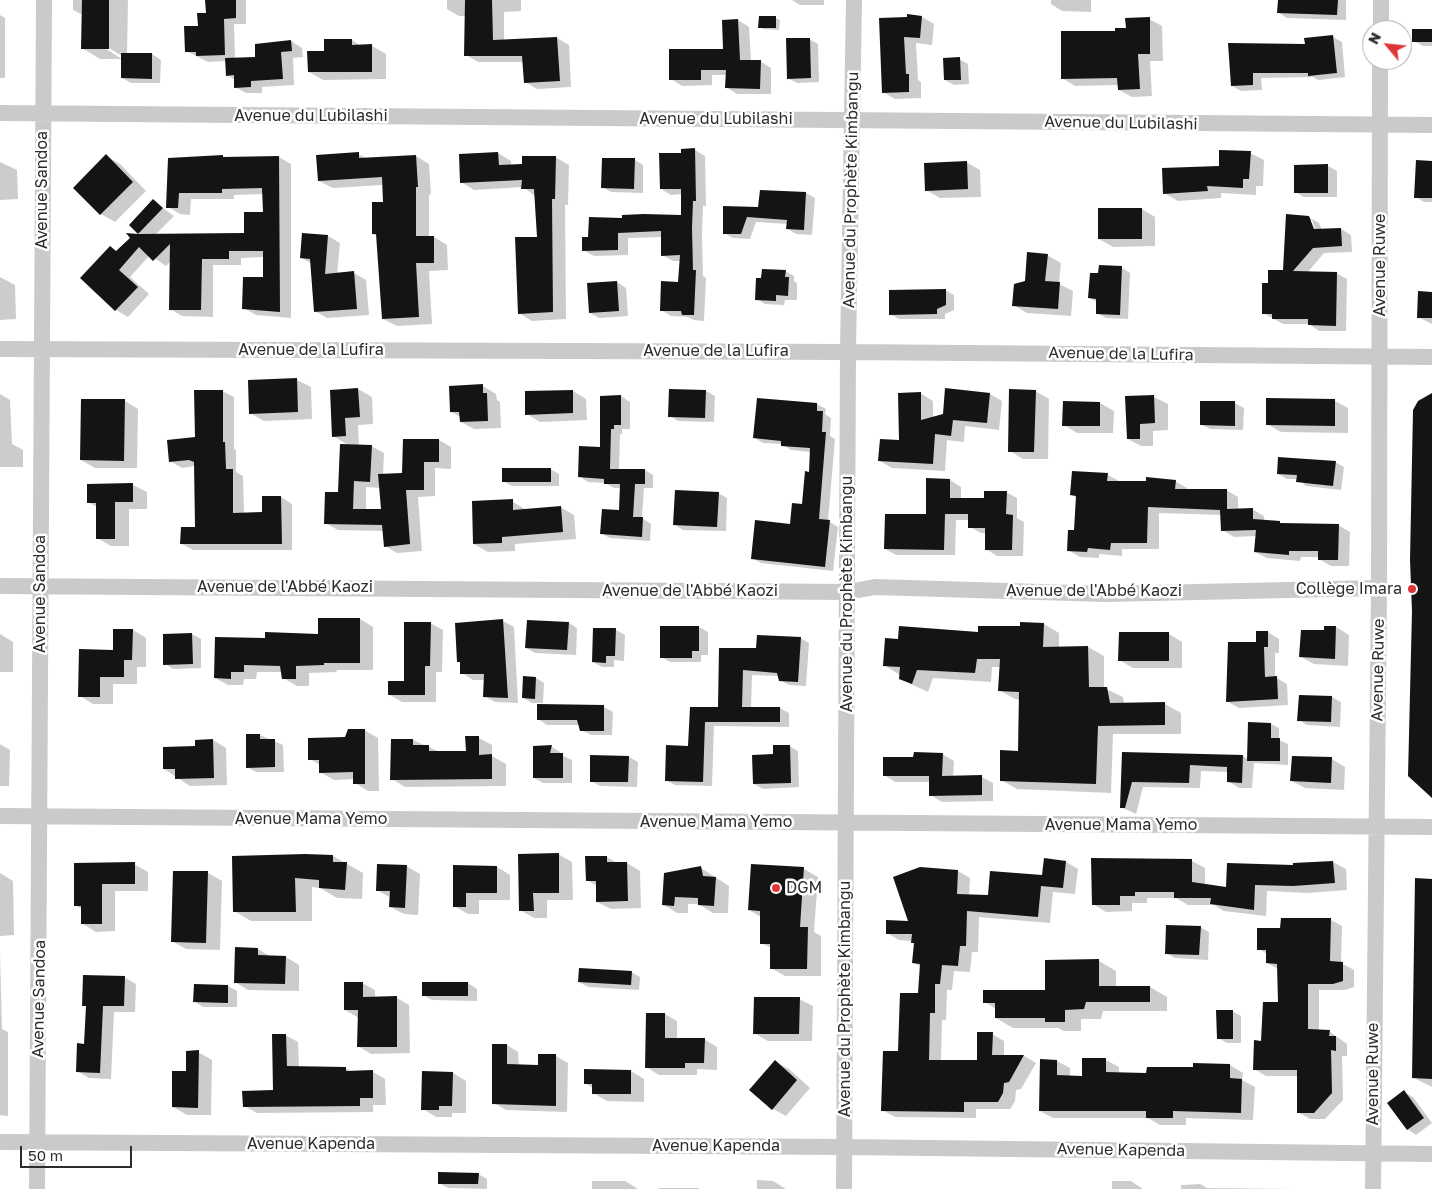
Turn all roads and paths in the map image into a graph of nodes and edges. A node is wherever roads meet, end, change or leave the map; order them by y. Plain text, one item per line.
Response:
1 (44, 0) edge
2 (854, 0) edge
3 (1381, 0) edge
4 (1381, 20) edge
5 (1380, 70) edge
6 (0, 114) edge
7 (42, 114) junction
8 (852, 120) junction
9 (1379, 125) junction
10 (1432, 125) edge
11 (41, 349) junction
12 (0, 350) edge
13 (848, 352) junction
14 (1380, 357) junction
15 (1432, 357) edge
16 (39, 585) junction
17 (0, 586) edge
18 (1379, 588) junction
19 (848, 592) junction
20 (0, 816) edge
21 (40, 816) junction
22 (846, 823) junction
23 (1432, 827) edge
24 (1375, 828) junction
25 (0, 1142) edge
26 (37, 1142) junction
27 (844, 1147) junction
28 (1373, 1154) junction
29 (1432, 1154) edge
30 (37, 1189) edge
31 (844, 1189) edge
32 (1373, 1189) edge

1 - 7 street, Avenue Sandoa
2 - 8 street, Avenue du Prophète Kimbangu
3 - 4 street
5 - 9 street, Avenue Ruwe
6 - 7 street, Avenue du Lubilashi
7 - 8 street, Avenue du Lubilashi
7 - 11 street, Avenue Sandoa
8 - 9 street, Avenue du Lubilashi
8 - 13 street, Avenue du Prophète Kimbangu
9 - 10 street, Avenue du Lubilashi
9 - 14 street, Avenue Ruwe
11 - 12 street, Avenue de la Lufira
11 - 13 street, Avenue de la Lufira
11 - 16 street, Avenue Sandoa
13 - 14 street, Avenue de la Lufira
13 - 19 street, Avenue du Prophète Kimbangu
14 - 15 street, Avenue de la Lufira
14 - 18 street, Avenue Ruwe
16 - 17 street, Avenue de l'Abbé Kaozi
16 - 19 street, Avenue de l'Abbé Kaozi
16 - 21 street, Avenue Sandoa
18 - 19 street, Avenue de l'Abbé Kaozi
18 - 24 street, Avenue Ruwe
19 - 22 street, Avenue du Prophète Kimbangu
20 - 21 street, Avenue Mama Yemo
21 - 22 street, Avenue Mama Yemo
21 - 26 street, Avenue Sandoa
22 - 24 street, Avenue Mama Yemo
22 - 27 street, Avenue du Prophète Kimbangu
23 - 24 street, Avenue Mama Yemo
24 - 28 street, Avenue Ruwe
25 - 26 street, Avenue Kapenda
26 - 27 street, Avenue Kapenda
26 - 30 street, Avenue Sandoa
27 - 28 street, Avenue Kapenda
27 - 31 street, Avenue du Prophète Kimbangu
28 - 29 street, Avenue Kapenda
28 - 32 street, Avenue Ruwe

